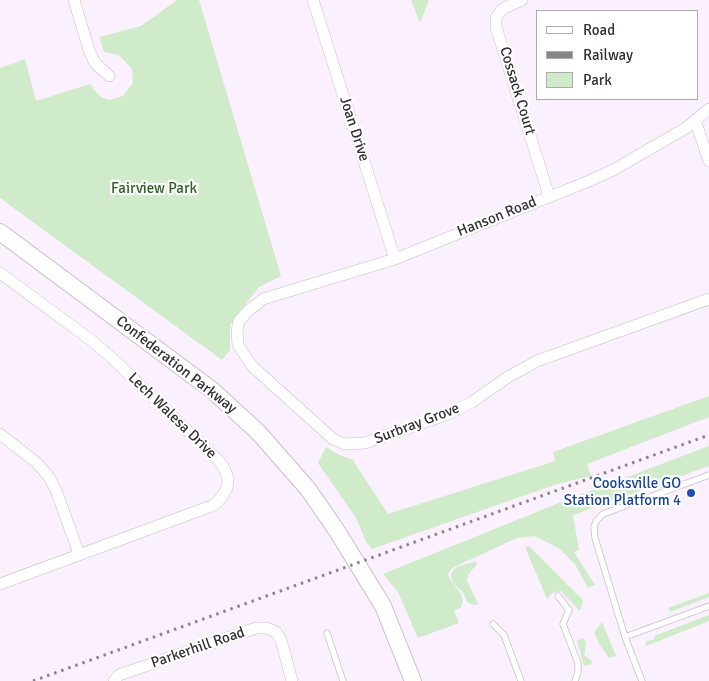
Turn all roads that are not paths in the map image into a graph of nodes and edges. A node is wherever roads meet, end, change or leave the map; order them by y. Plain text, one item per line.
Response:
1 (74, 0) edge
2 (313, 0) edge
3 (522, 0) edge
4 (109, 76) dead end
5 (709, 109) edge
6 (695, 120) junction
7 (709, 161) edge
8 (549, 196) junction
9 (0, 232) edge
10 (395, 258) junction
11 (0, 273) edge
12 (270, 296) joint
13 (709, 299) edge
14 (0, 434) edge
15 (709, 475) edge
16 (79, 554) junction
17 (0, 584) edge
18 (558, 596) dead end
19 (709, 606) edge
20 (493, 624) dead end
21 (327, 633) dead end
22 (625, 637) junction
23 (114, 681) edge
24 (292, 681) edge
25 (343, 681) edge
26 (413, 681) edge
27 (521, 681) edge
28 (575, 681) edge
29 (642, 681) edge

1 - 4 street
2 - 10 street, Joan Drive
3 - 8 street, Cossack Court
5 - 6 street, Hanson Road
6 - 7 street
6 - 8 street, Hanson Road
8 - 10 street, Hanson Road
9 - 26 street, Confederation Parkway
10 - 12 street, Hanson Road
11 - 16 street, Lech Walesa Drive
12 - 13 street, Surbray Grove
14 - 16 street
15 - 22 lane
16 - 17 street, Lech Walesa Drive
18 - 28 lane
19 - 22 lane
20 - 27 lane
21 - 25 lane
22 - 29 lane
23 - 24 street, Parkerhill Road

